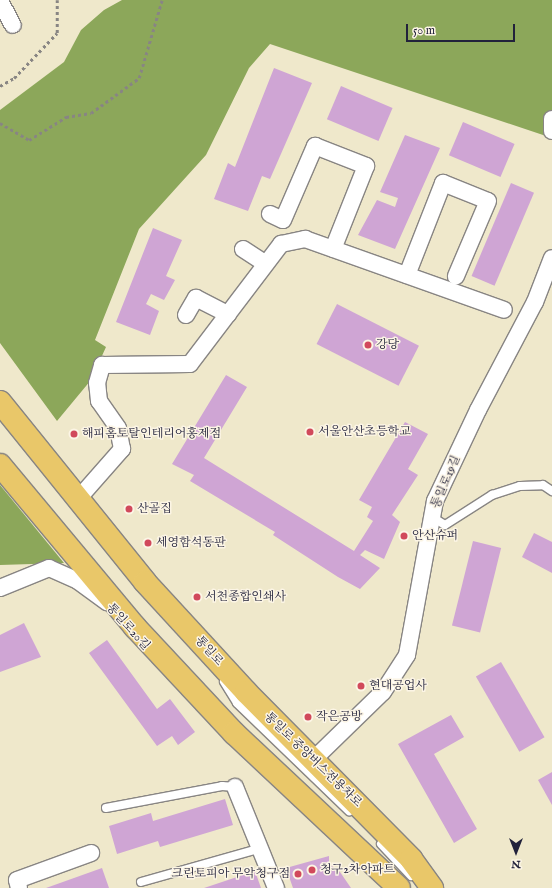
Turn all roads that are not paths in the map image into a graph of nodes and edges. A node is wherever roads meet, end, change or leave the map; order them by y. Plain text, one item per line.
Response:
1 (0, 1) edge
2 (13, 25) dead end
3 (552, 119) edge
4 (552, 131) edge
5 (270, 214) dead end
6 (243, 249) dead end
7 (333, 249) junction
8 (552, 258) edge
9 (266, 264) junction
10 (407, 275) junction
11 (456, 276) dead end
12 (504, 310) dead end
13 (228, 314) junction
14 (186, 315) dead end
15 (0, 402) edge
16 (0, 465) edge
17 (552, 491) edge
18 (78, 498) junction
19 (432, 517) junction
20 (0, 588) edge
21 (199, 640) junction
22 (214, 711) junction
23 (314, 759) junction
24 (235, 787) joint
25 (106, 808) dead end
26 (354, 816) dead end
27 (376, 838) dead end
28 (258, 849) junction
29 (91, 853) dead end
30 (141, 882) dead end
31 (19, 888) edge
32 (276, 888) edge
33 (399, 888) edge
34 (423, 888) edge
35 (432, 888) edge

1 - 2 street
3 - 4 street
5 - 7 street
6 - 9 street
7 - 9 street
7 - 10 street
8 - 19 street, 통일로19길
9 - 13 street
10 - 11 street
10 - 12 street
13 - 14 street
13 - 18 street
15 - 18 main road, 통일로
16 - 22 main road
17 - 19 lane
18 - 21 main road, 통일로
19 - 23 street, 통일로19길
20 - 22 street, 통일로20길
21 - 23 main road, 통일로
21 - 26 lane, 통일로 중앙버스전용차로
22 - 33 main road
23 - 35 main road, 통일로
24 - 25 lane
24 - 28 street
27 - 34 lane
28 - 30 lane
28 - 32 street
29 - 31 street

